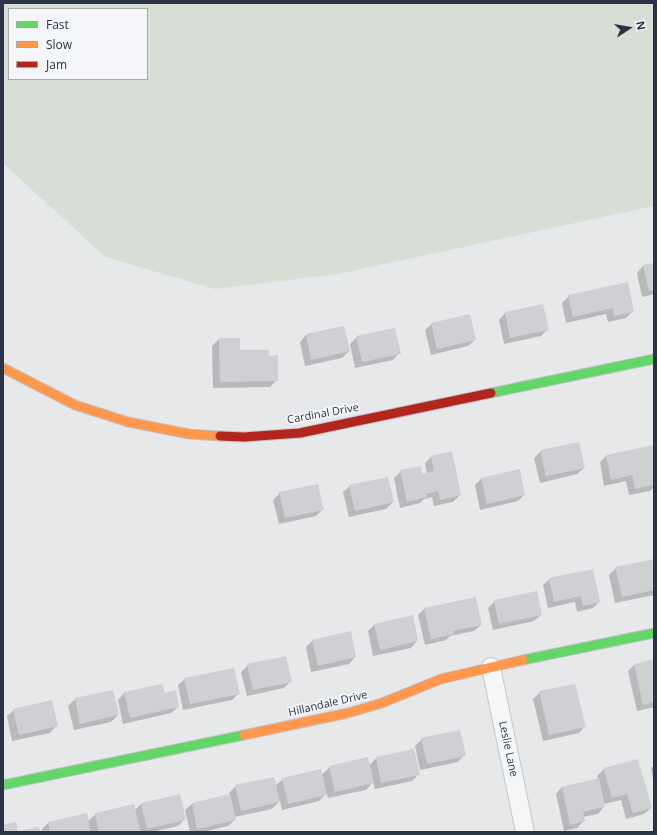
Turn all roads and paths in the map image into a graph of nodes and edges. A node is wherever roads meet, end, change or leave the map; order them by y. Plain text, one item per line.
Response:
1 (654, 359) edge
2 (4, 372) edge
3 (654, 632) edge
4 (491, 667) junction
5 (3, 785) edge
6 (525, 832) edge

1 - 2 street, Cardinal Drive
3 - 4 street, Hillandale Drive
4 - 5 street, Hillandale Drive
4 - 6 street, Leslie Lane

